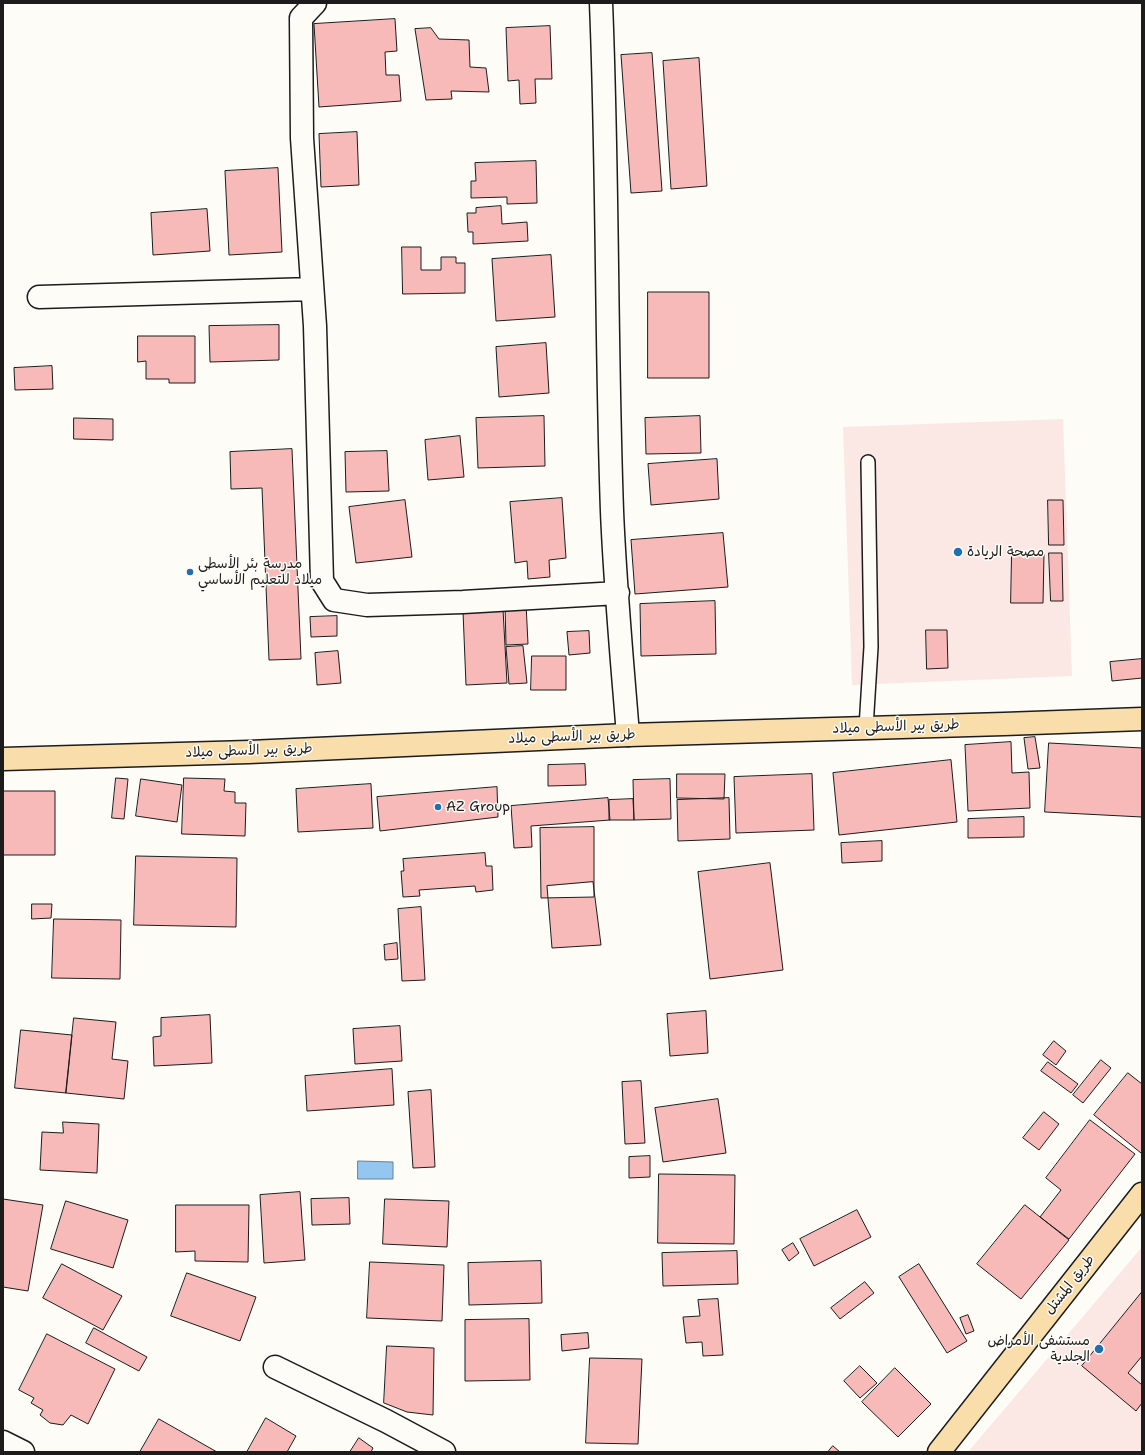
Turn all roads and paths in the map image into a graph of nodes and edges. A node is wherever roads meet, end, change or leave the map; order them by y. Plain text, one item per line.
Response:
1 (315, 3) edge
2 (601, 3) edge
3 (312, 289) junction
4 (39, 297) dead end
5 (868, 462) dead end
6 (618, 593) junction
7 (1142, 719) edge
8 (866, 728) junction
9 (628, 735) junction
10 (3, 760) edge
11 (1142, 1194) edge
12 (275, 1367) dead end
13 (3, 1442) edge
14 (23, 1452) edge
15 (444, 1452) edge
16 (939, 1452) edge

1 - 3 street
2 - 6 street
3 - 4 street
3 - 6 street
5 - 8 lane
6 - 9 street
7 - 8 main road, طريق بير الأسطى ميلاد
8 - 9 main road, طريق بير الأسطى ميلاد
9 - 10 main road, طريق بير الأسطى ميلاد
11 - 16 main road, طريق المشتل
12 - 15 street
13 - 14 street

